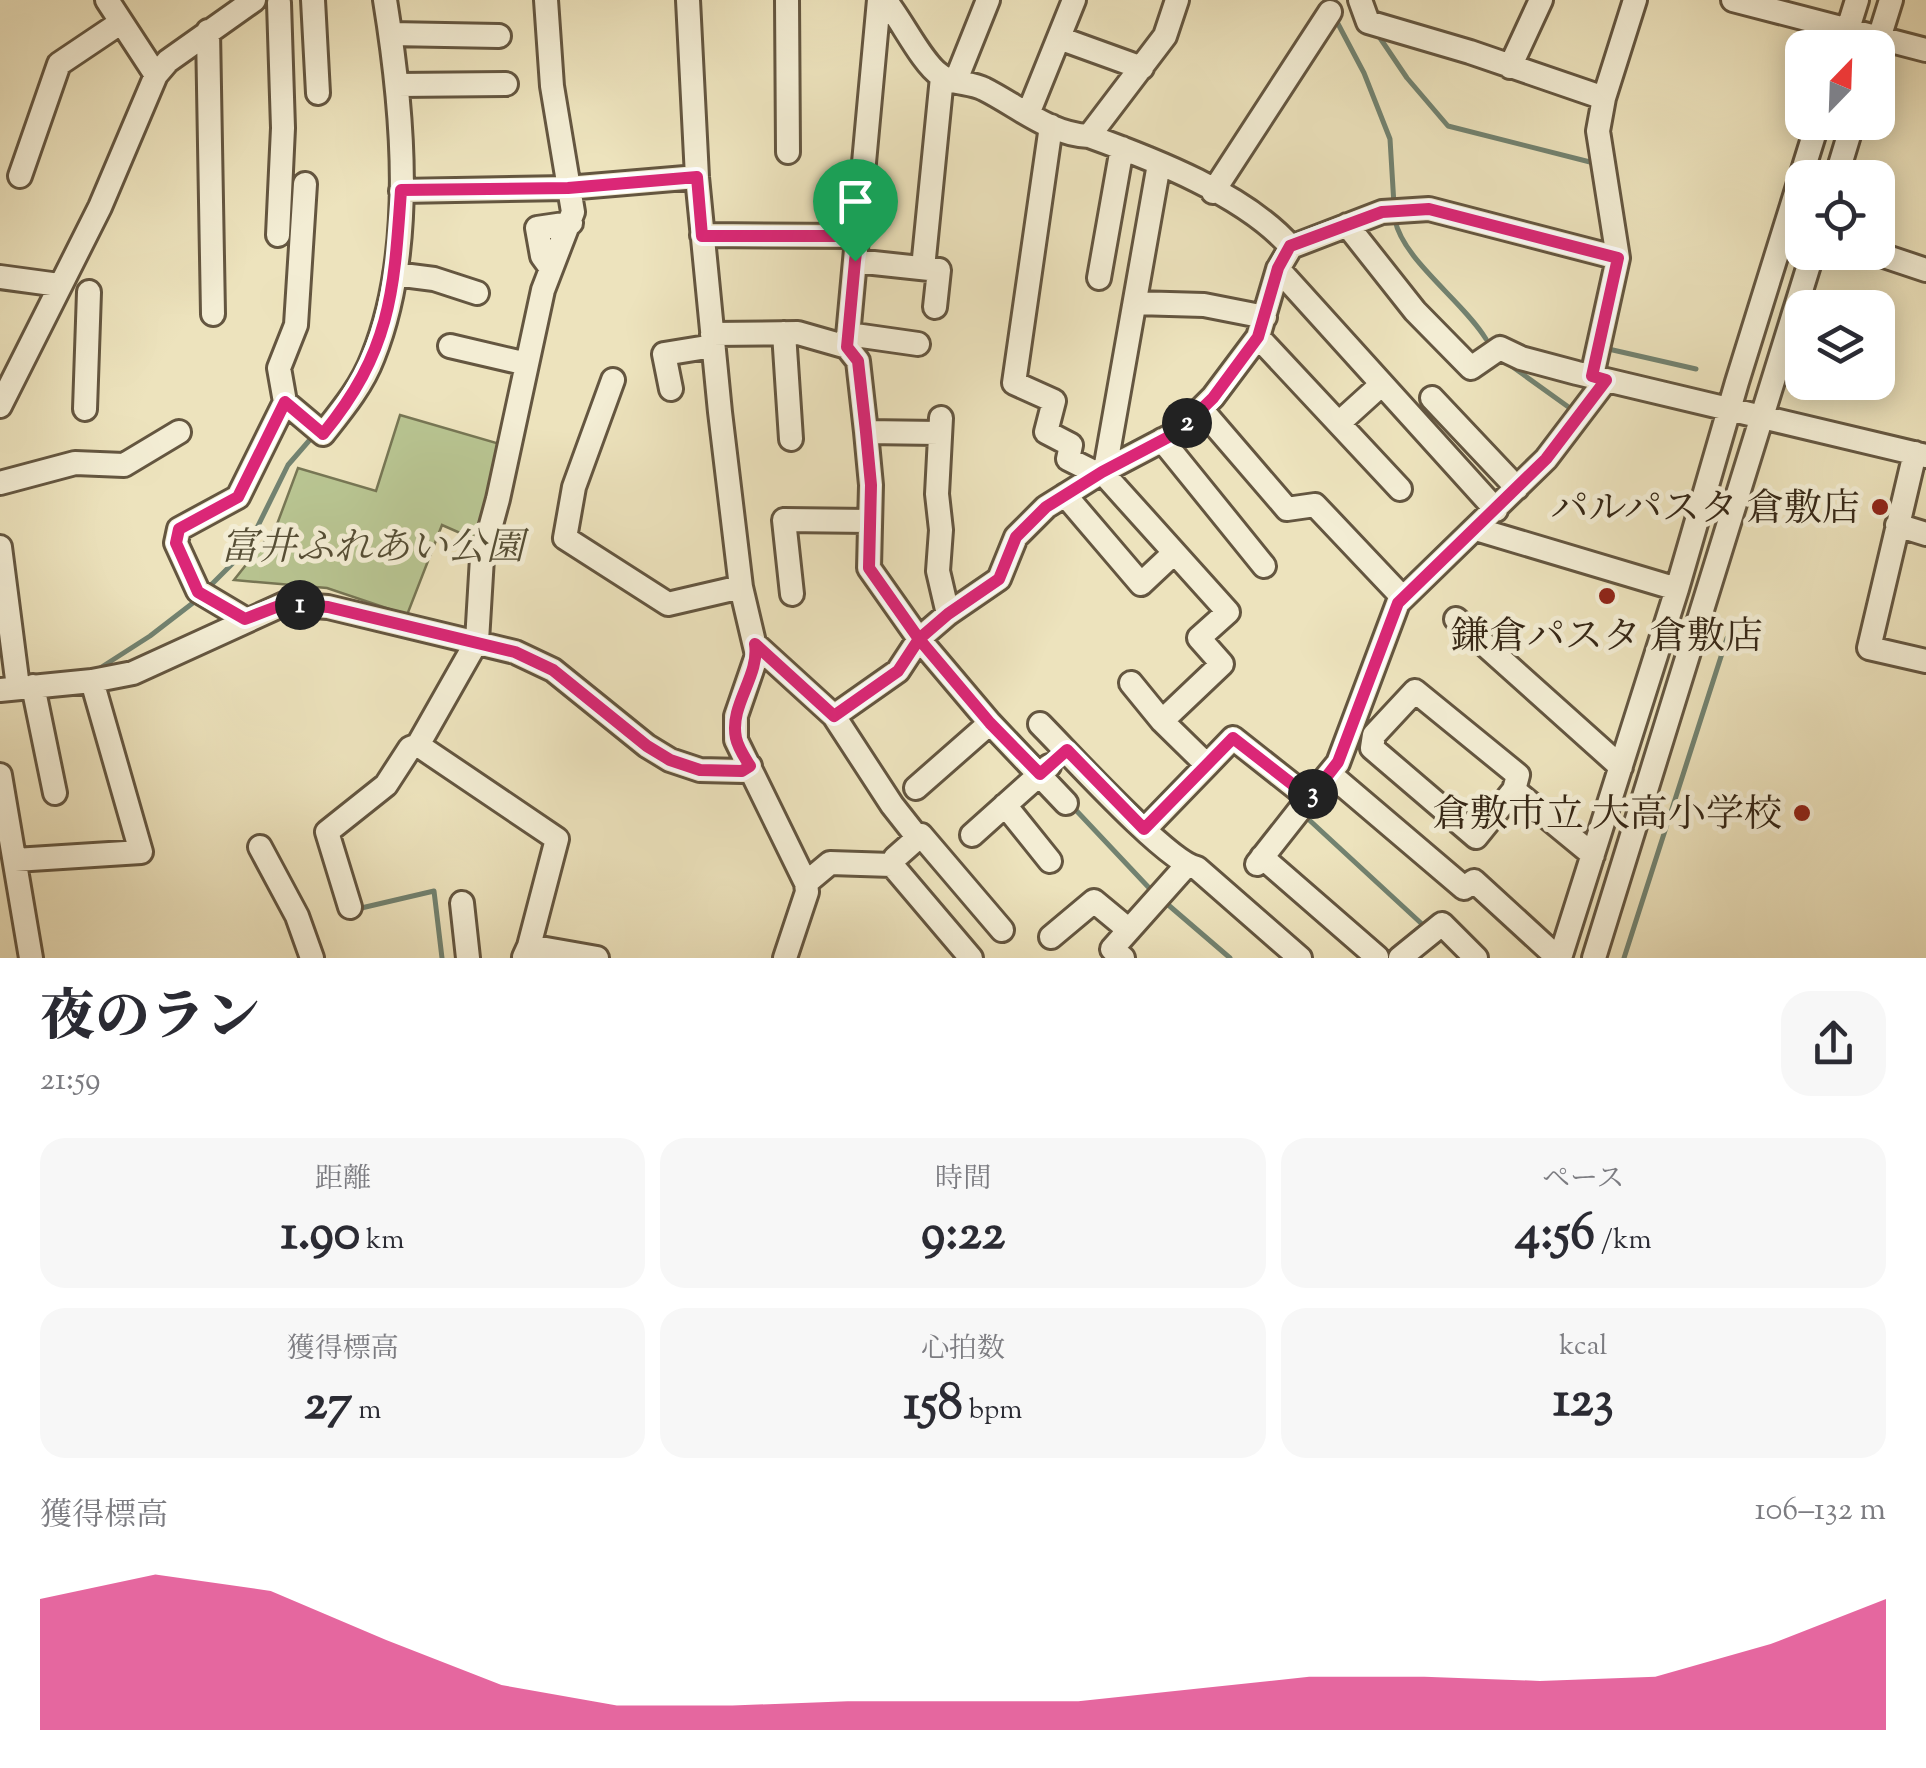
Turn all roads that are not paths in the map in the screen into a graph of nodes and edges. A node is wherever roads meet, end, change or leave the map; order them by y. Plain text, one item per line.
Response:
1 (107, 0) edge
2 (254, 0) edge
3 (313, 0) edge
4 (385, 0) edge
5 (546, 0) edge
6 (688, 0) edge
7 (787, 0) edge
8 (988, 0) edge
9 (1074, 0) edge
10 (1178, 0) edge
11 (1360, 0) edge
12 (1540, 0) edge
13 (1636, 0) edge
14 (1733, 0) edge
15 (1856, 0) edge
16 (1891, 0) edge
17 (284, 1) edge
18 (892, 4) edge
19 (1330, 12) dead end
20 (120, 23) junction
21 (1821, 30) edge
22 (1847, 30) edge
23 (1882, 30) edge
24 (208, 31) junction
25 (391, 34) junction
26 (499, 36) dead end
27 (1059, 38) junction
28 (1895, 45) edge
29 (1926, 50) edge
30 (1510, 67) junction
31 (1142, 68) junction
32 (156, 76) junction
33 (949, 79) junction
34 (506, 84) dead end
35 (396, 85) junction
36 (318, 93) dead end
37 (1604, 98) junction
38 (1028, 114) junction
39 (1050, 126) junction
40 (1089, 136) junction
41 (1812, 140) edge
42 (1122, 148) junction
43 (788, 152) dead end
44 (1159, 164) junction
45 (20, 176) dead end
46 (693, 178) junction
47 (306, 184) dead end
48 (573, 188) junction
49 (401, 190) junction
50 (1213, 192) junction
51 (1346, 225) junction
52 (278, 235) dead end
53 (702, 236) junction
54 (858, 236) junction
55 (1290, 246) junction
56 (1618, 258) junction
57 (1895, 260) edge
58 (855, 261) junction
59 (923, 268) junction
60 (1278, 268) junction
61 (1807, 270) edge
62 (1926, 270) edge
63 (395, 274) junction
64 (0, 277) edge
65 (1099, 278) dead end
66 (59, 285) junction
67 (89, 292) dead end
68 (477, 293) dead end
69 (1134, 304) junction
70 (935, 308) dead end
71 (213, 314) dead end
72 (1262, 327) junction
73 (784, 333) junction
74 (848, 340) junction
75 (708, 344) junction
76 (918, 344) dead end
77 (450, 346) dead end
78 (522, 363) junction
79 (1599, 378) junction
80 (613, 380) dead end
81 (1382, 384) junction
82 (671, 388) dead end
83 (1432, 398) dead end
84 (285, 402) junction
85 (0, 406) edge
86 (86, 409) dead end
87 (1729, 409) junction
88 (1201, 410) junction
89 (1761, 417) junction
90 (1338, 423) junction
91 (179, 432) dead end
92 (866, 432) junction
93 (791, 439) dead end
94 (1162, 440) junction
95 (1921, 454) edge
96 (1102, 472) junction
97 (0, 484) edge
98 (1517, 488) junction
99 (1400, 489) dead end
100 (1065, 494) junction
101 (1496, 510) junction
102 (870, 521) junction
103 (1897, 525) junction
104 (1476, 528) junction
105 (1926, 534) edge
106 (0, 547) edge
107 (1174, 553) junction
108 (1264, 566) dead end
109 (736, 588) junction
110 (1678, 589) junction
111 (792, 594) dead end
112 (1403, 598) junction
113 (948, 614) junction
114 (245, 619) junction
115 (1456, 619) dead end
116 (919, 639) junction
117 (472, 640) junction
118 (755, 644) junction
119 (1926, 660) edge
120 (92, 681) junction
121 (1131, 683) dead end
122 (17, 684) edge
123 (834, 716) junction
124 (1162, 721) junction
125 (990, 723) junction
126 (1040, 724) dead end
127 (418, 745) junction
128 (1067, 750) junction
129 (1207, 765) junction
130 (1621, 767) junction
131 (747, 769) junction
132 (1040, 774) junction
133 (1330, 774) junction
134 (0, 775) edge
135 (916, 788) dead end
136 (1514, 790) junction
137 (54, 793) dead end
138 (1310, 798) junction
139 (1066, 803) dead end
140 (1005, 806) junction
141 (1144, 829) junction
142 (972, 835) dead end
143 (916, 839) junction
144 (260, 847) dead end
145 (1592, 855) junction
146 (14, 860) junction
147 (1050, 860) dead end
148 (892, 865) junction
149 (1186, 866) junction
150 (806, 883) junction
151 (462, 904) dead end
152 (350, 907) dead end
153 (1002, 930) dead end
154 (1129, 930) junction
155 (1051, 937) dead end
156 (526, 952) edge
157 (1388, 957) edge
158 (31, 958) edge
159 (312, 958) edge
160 (468, 958) edge
161 (597, 958) edge
162 (785, 958) edge
163 (971, 958) edge
164 (1123, 958) edge
165 (1300, 958) edge
166 (1476, 958) edge
167 (1559, 958) edge
168 (1594, 958) edge

1 - 20 street
2 - 24 street
3 - 36 street
4 - 25 street
5 - 48 street
6 - 46 street
7 - 43 street
8 - 33 street
9 - 27 street
10 - 31 street
11 - 30 street
12 - 30 street
13 - 37 street
14 - 21 street
15 - 22 street
16 - 23 street
17 - 52 street
18 - 33 street
18 - 54 street
19 - 50 street
20 - 32 street
20 - 45 street
24 - 32 street
24 - 71 street
25 - 26 street
25 - 35 street
27 - 31 street
27 - 38 street
28 - 29 street
30 - 37 street
31 - 40 street
32 - 66 street
33 - 38 street
33 - 59 street
34 - 35 street
35 - 49 street
37 - 56 street
38 - 39 street
39 - 40 street
39 - 96 street
40 - 42 street
41 - 87 street
42 - 44 street
42 - 65 street
44 - 50 street
44 - 69 street
46 - 48 street
46 - 53 street
47 - 84 street
48 - 49 street
48 - 78 street
49 - 63 street
50 - 55 street
51 - 55 street
51 - 56 street
51 - 79 street
53 - 54 street
53 - 75 street
54 - 58 street
55 - 60 street
56 - 79 street
57 - 62 street
58 - 59 street
58 - 74 street
59 - 70 street
60 - 72 street
60 - 81 street
61 - 89 street
63 - 68 street
63 - 84 street
64 - 66 street
66 - 85 street
67 - 86 street
69 - 72 street
69 - 96 street
72 - 88 street
72 - 90 street
73 - 74 street
73 - 75 street
73 - 93 street
74 - 76 street
74 - 92 street
75 - 82 street
75 - 109 street
77 - 78 street
78 - 117 street
79 - 87 street
79 - 98 street
80 - 109 street
81 - 90 street
81 - 101 street
83 - 98 street
84 - 114 street
87 - 89 street
87 - 110 street
88 - 94 street
88 - 112 street
89 - 95 street
89 - 168 street
90 - 99 street
91 - 97 street
92 - 102 street
92 - 113 street
94 - 96 street
94 - 108 street
95 - 103 street
96 - 100 street
96 - 107 street
98 - 101 street
100 - 107 street
100 - 113 street
101 - 104 street
102 - 111 street
102 - 116 street
103 - 105 street
103 - 119 street
104 - 110 street
104 - 112 street
106 - 122 street
107 - 124 street
109 - 118 street
110 - 130 street
112 - 133 street
113 - 116 street
114 - 117 street
114 - 120 street
115 - 130 street
116 - 123 street
116 - 125 street
117 - 127 street
117 - 131 street
118 - 123 street
118 - 131 street
120 - 122 street
120 - 146 street
121 - 124 street
122 - 137 street
123 - 143 street
124 - 129 street
125 - 132 street
125 - 135 street
126 - 128 street
127 - 152 street
127 - 156 street
128 - 132 street
128 - 141 street
129 - 138 street
129 - 141 street
130 - 145 street
131 - 150 street
132 - 139 street
132 - 140 street
133 - 138 street
133 - 167 street
134 - 146 street
136 - 136 street
136 - 145 street
138 - 157 street
140 - 142 street
140 - 147 street
141 - 149 street
143 - 148 street
143 - 153 street
144 - 159 street
145 - 167 street
146 - 158 street
148 - 150 street
148 - 163 street
149 - 154 street
149 - 165 street
150 - 162 street
151 - 160 street
154 - 155 street
154 - 164 street
156 - 161 street
157 - 166 street

